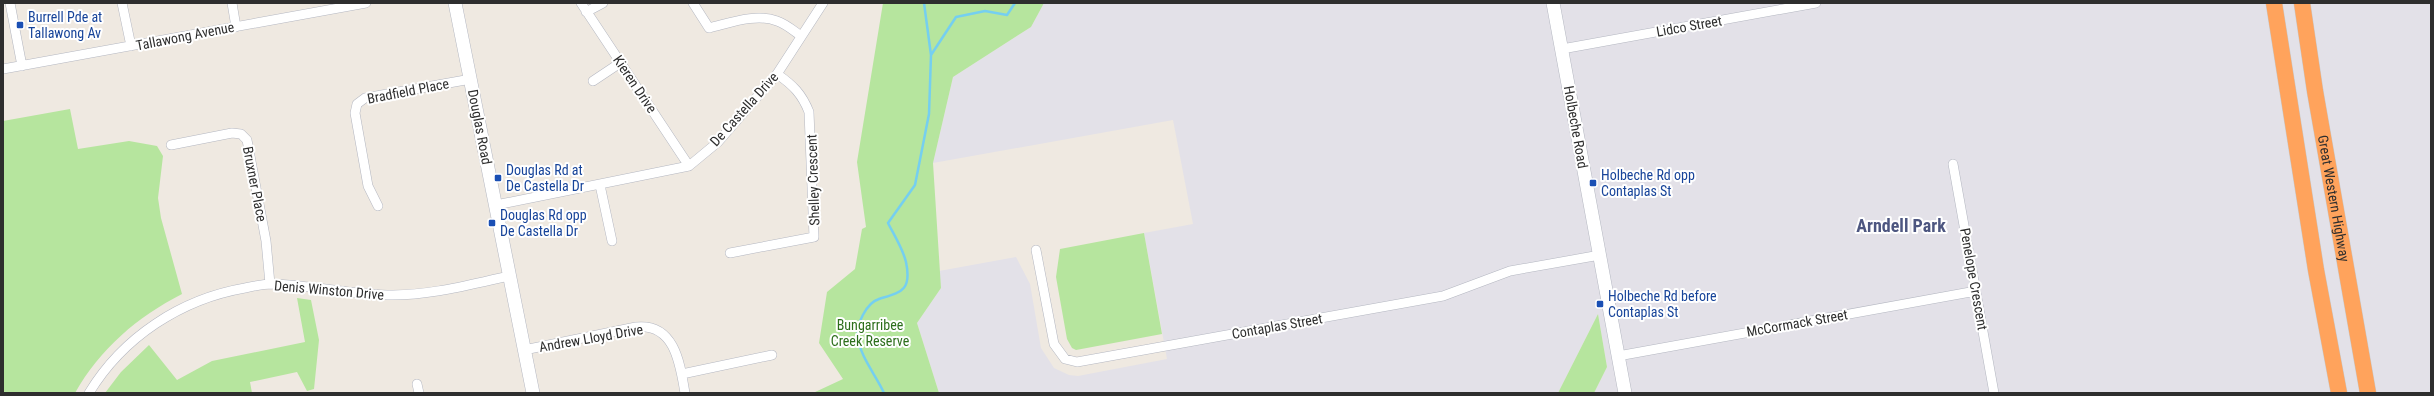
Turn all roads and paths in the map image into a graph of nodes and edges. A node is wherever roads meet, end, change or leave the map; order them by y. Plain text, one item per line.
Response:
1 (10, 3) edge
2 (122, 3) edge
3 (232, 3) edge
4 (366, 3) edge
5 (456, 3) edge
6 (581, 3) edge
7 (603, 3) edge
8 (694, 3) edge
9 (823, 3) edge
10 (1553, 3) edge
11 (1816, 3) edge
12 (2274, 3) edge
13 (2302, 3) edge
14 (586, 12) junction
15 (236, 27) junction
16 (802, 36) junction
17 (130, 46) junction
18 (1562, 49) junction
19 (620, 63) junction
20 (22, 66) junction
21 (3, 69) edge
22 (777, 74) junction
23 (471, 79) junction
24 (593, 81) dead end
25 (171, 145) dead end
26 (1953, 164) dead end
27 (689, 166) junction
28 (600, 185) junction
29 (378, 206) dead end
30 (496, 206) junction
31 (612, 241) dead end
32 (1036, 250) dead end
33 (730, 253) dead end
34 (1600, 255) junction
35 (510, 276) junction
36 (270, 284) junction
37 (1976, 291) junction
38 (524, 350) junction
39 (772, 355) dead end
40 (1618, 356) junction
41 (682, 374) junction
42 (89, 393) edge
43 (533, 393) edge
44 (685, 393) edge
45 (1625, 393) edge
46 (1994, 393) edge
47 (2339, 393) edge
48 (2368, 393) edge

1 - 20 street
2 - 17 street
3 - 15 street
4 - 15 street, Tallawong Avenue
5 - 23 street, Douglas Road
6 - 14 street, Kieren Drive
7 - 14 street
8 - 16 street
9 - 16 street, De Castella Drive
10 - 18 street, Holbeche Road
11 - 18 street, Lidco Street
12 - 47 highway, Great Western Highway
13 - 48 highway, Great Western Highway
14 - 19 street, Kieren Drive
15 - 17 street, Tallawong Avenue
16 - 22 street, De Castella Drive
17 - 20 street, Tallawong Avenue
18 - 34 street, Holbeche Road
19 - 24 street
19 - 27 street, Kieren Drive
20 - 21 street, Tallawong Avenue
22 - 27 street, De Castella Drive
22 - 33 street, Shelley Crescent
23 - 29 street, Bradfield Place
23 - 30 street, Douglas Road
25 - 36 street, Bruxner Place
26 - 37 street, Penelope Crescent
27 - 28 street, De Castella Drive
28 - 30 street, De Castella Drive
28 - 31 street
30 - 35 street, Douglas Road
32 - 34 street, Contaplas Street
34 - 40 street, Holbeche Road
35 - 36 street, Denis Winston Drive
35 - 38 street, Douglas Road
36 - 42 street, Denis Winston Drive
37 - 40 street, McCormack Street
37 - 46 street, Penelope Crescent
38 - 41 street, Andrew Lloyd Drive
38 - 43 street, Douglas Road
39 - 41 street
40 - 45 street, Holbeche Road
41 - 44 street, Andrew Lloyd Drive

